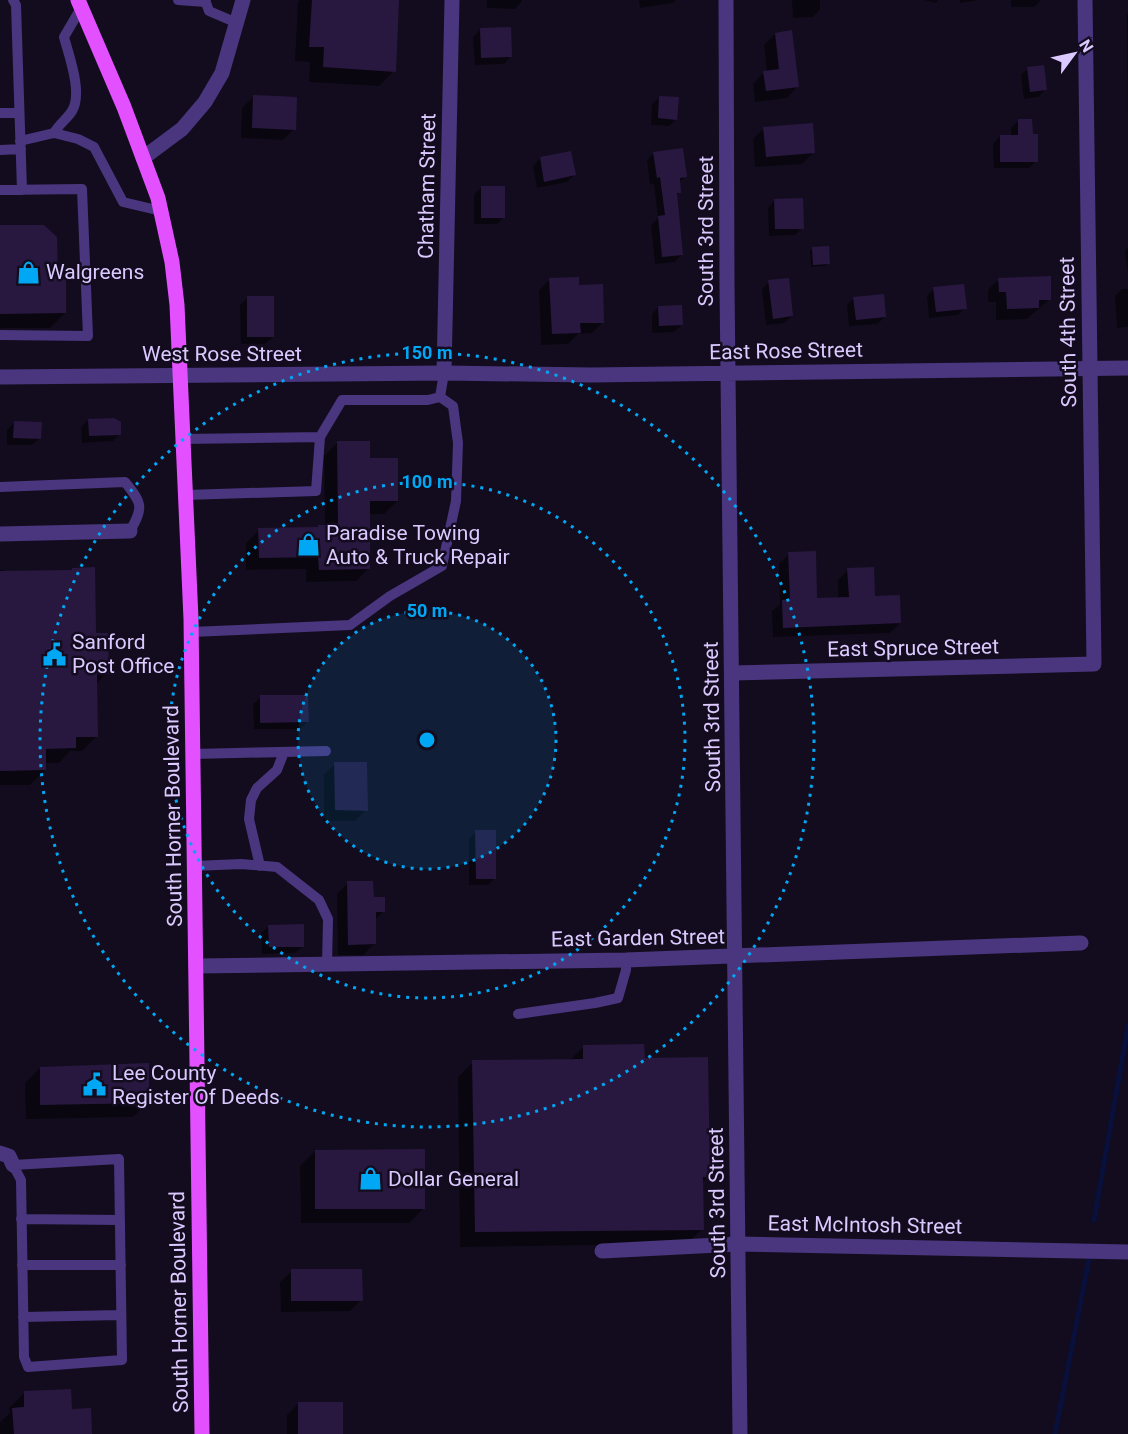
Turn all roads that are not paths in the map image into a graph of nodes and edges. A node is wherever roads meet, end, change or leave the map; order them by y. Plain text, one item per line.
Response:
1 (13, 0) edge
2 (178, 0) edge
3 (243, 0) edge
4 (452, 0) edge
5 (726, 0) edge
6 (1085, 0) edge
7 (206, 1) edge
8 (80, 4) edge
9 (237, 23) junction
10 (0, 113) edge
11 (19, 113) junction
12 (54, 133) junction
13 (21, 145) junction
14 (0, 150) edge
15 (143, 158) junction
16 (0, 190) edge
17 (22, 190) junction
18 (161, 212) junction
19 (0, 335) edge
20 (1090, 368) junction
21 (1128, 368) edge
22 (444, 373) junction
23 (728, 373) junction
24 (180, 375) junction
25 (0, 377) edge
26 (440, 397) junction
27 (320, 436) junction
28 (183, 439) junction
29 (0, 487) edge
30 (185, 495) junction
31 (130, 531) joint
32 (0, 534) edge
33 (191, 632) junction
34 (1094, 664) joint
35 (732, 673) junction
36 (327, 751) dead end
37 (284, 752) junction
38 (193, 754) junction
39 (194, 866) junction
40 (260, 866) junction
41 (1081, 943) dead end
42 (735, 957) junction
43 (626, 960) junction
44 (327, 965) junction
45 (196, 966) junction
46 (518, 1014) dead end
47 (0, 1153) edge
48 (13, 1165) junction
49 (21, 1219) junction
50 (120, 1220) junction
51 (738, 1244) junction
52 (602, 1251) dead end
53 (1128, 1252) edge
54 (22, 1265) junction
55 (121, 1265) junction
56 (122, 1315) junction
57 (23, 1317) junction
58 (202, 1434) edge
59 (740, 1434) edge

1 - 11 lane
2 - 7 lane
3 - 9 street
4 - 22 street, Chatham Street
5 - 23 street, South 3rd Street
6 - 20 street, South 4th Street
7 - 9 lane
8 - 12 lane
8 - 15 main road, South Horner Boulevard
9 - 15 street
10 - 11 lane
11 - 13 lane
12 - 13 lane
12 - 18 lane
13 - 14 lane
13 - 17 lane
15 - 18 main road, South Horner Boulevard
16 - 17 lane
17 - 19 lane
18 - 24 main road, South Horner Boulevard
20 - 21 street, East Rose Street
20 - 23 street, East Rose Street
20 - 34 street, South 4th Street
22 - 23 street, East Rose Street
22 - 24 street, West Rose Street
22 - 26 lane
23 - 35 street, South 3rd Street
24 - 25 street, West Rose Street
24 - 28 main road, South Horner Boulevard
26 - 27 lane
26 - 33 lane
27 - 28 lane
27 - 30 lane
28 - 30 main road, South Horner Boulevard
29 - 31 lane
30 - 33 main road, South Horner Boulevard
31 - 32 street
33 - 38 main road, South Horner Boulevard
34 - 35 street, East Spruce Street
35 - 42 street, South 3rd Street
36 - 37 lane
37 - 38 lane
37 - 40 lane
38 - 39 main road, South Horner Boulevard
39 - 40 lane
39 - 45 main road, South Horner Boulevard
40 - 44 lane
41 - 42 street, East Garden Street
42 - 43 street, East Garden Street
42 - 51 street, South 3rd Street
43 - 44 street, East Garden Street
43 - 46 lane
44 - 45 street, East Garden Street
45 - 58 main road, South Horner Boulevard
47 - 48 street
48 - 49 lane
48 - 50 lane
49 - 50 lane
49 - 54 lane
50 - 55 lane
51 - 52 street, East McIntosh Street
51 - 53 street, East McIntosh Street
51 - 59 street, South 3rd Street
54 - 55 lane
54 - 57 lane
55 - 56 lane
56 - 57 lane
56 - 57 lane

